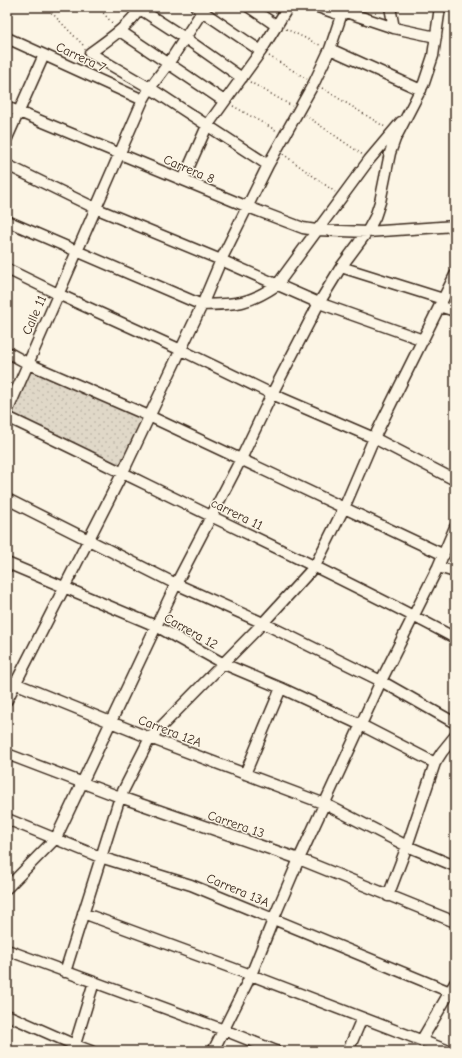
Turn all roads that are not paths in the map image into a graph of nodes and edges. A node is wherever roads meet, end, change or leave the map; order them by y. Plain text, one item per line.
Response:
1 (249, 7) edge
2 (288, 7) edge
3 (318, 7) edge
4 (390, 7) edge
5 (440, 7) edge
6 (140, 8) edge
7 (201, 8) edge
8 (343, 11) edge
9 (277, 26) junction
10 (394, 28) junction
11 (120, 31) junction
12 (436, 37) junction
13 (7, 38) edge
14 (185, 38) junction
15 (330, 49) junction
16 (261, 51) junction
17 (44, 55) junction
18 (168, 64) junction
19 (242, 78) junction
20 (150, 88) junction
21 (421, 90) junction
22 (143, 100) junction
23 (224, 101) junction
24 (7, 107) edge
25 (19, 112) junction
26 (407, 116) junction
27 (207, 126) junction
28 (7, 138) edge
29 (119, 154) junction
30 (7, 165) edge
31 (268, 165) junction
32 (183, 180) junction
33 (248, 207) junction
34 (95, 208) junction
35 (7, 221) edge
36 (455, 226) edge
37 (316, 230) junction
38 (366, 232) junction
39 (78, 252) junction
40 (221, 260) junction
41 (341, 267) junction
42 (7, 269) edge
43 (455, 275) edge
44 (277, 285) junction
45 (58, 294) junction
46 (318, 303) junction
47 (441, 303) junction
48 (202, 305) junction
49 (455, 311) edge
50 (422, 340) junction
51 (181, 350) junction
52 (7, 352) edge
53 (27, 363) junction
54 (272, 394) junction
55 (7, 412) edge
56 (149, 416) junction
57 (7, 417) edge
58 (374, 438) junction
59 (241, 459) junction
60 (123, 472) junction
61 (455, 480) edge
62 (7, 499) edge
63 (344, 508) junction
64 (212, 516) junction
65 (455, 527) edge
66 (88, 540) junction
67 (444, 555) junction
68 (7, 563) edge
69 (315, 566) junction
70 (438, 567) junction
71 (455, 572) edge
72 (176, 584) junction
73 (63, 588) junction
74 (413, 615) junction
75 (263, 623) junction
76 (156, 626) junction
77 (455, 638) edge
78 (224, 664) junction
79 (381, 681) junction
80 (11, 682) edge
81 (281, 688) junction
82 (7, 700) edge
83 (111, 722) junction
84 (455, 723) edge
85 (361, 725) junction
86 (455, 736) edge
87 (150, 738) junction
88 (7, 754) edge
89 (435, 763) junction
90 (245, 774) junction
91 (82, 782) junction
92 (120, 797) junction
93 (325, 804) junction
94 (7, 819) edge
95 (56, 838) junction
96 (407, 846) junction
97 (100, 857) junction
98 (299, 859) junction
99 (455, 866) edge
100 (7, 888) edge
101 (388, 896) junction
102 (83, 913) junction
103 (273, 920) junction
104 (455, 922) edge
105 (7, 950) edge
106 (65, 972) junction
107 (251, 976) junction
108 (94, 982) junction
109 (455, 983) edge
110 (452, 994) edge
111 (7, 1014) edge
112 (362, 1018) junction
113 (224, 1030) junction
114 (421, 1041) junction
115 (74, 1048) edge
116 (91, 1051) edge
117 (213, 1051) edge
118 (276, 1051) edge
119 (348, 1051) edge
120 (449, 1051) edge

1 - 9 street
2 - 9 street
3 - 8 street
4 - 10 street
5 - 12 street
6 - 11 street
6 - 14 street
7 - 14 street, Calle 11
7 - 16 street
8 - 10 street
8 - 15 street
9 - 16 street
10 - 12 street
11 - 18 street
11 - 20 street
12 - 21 street
13 - 17 street, Carrera 7
14 - 18 street, Calle 11
14 - 19 street
15 - 21 street
15 - 31 street
16 - 19 street
17 - 22 street, Carrera 7
17 - 25 street
18 - 20 street, Calle 11
18 - 23 street
19 - 23 street
20 - 22 street, Calle 11
20 - 27 street
21 - 26 street
22 - 29 street, Calle 11
23 - 27 street
24 - 25 street, Carrera 8
25 - 28 street
25 - 29 street, Carrera 8
26 - 37 street
26 - 38 street
27 - 31 street
27 - 32 street
29 - 32 street, Carrera 8
29 - 34 street, Calle 11
30 - 34 street
31 - 33 street
32 - 33 street, Carrera 8
33 - 37 street, Carrera 8
33 - 40 street
34 - 39 street, Calle 11
34 - 40 street
35 - 39 street
36 - 38 street, Carrera 8
37 - 38 street, Carrera 8
37 - 44 street
38 - 41 street
39 - 45 street, Calle 11
39 - 48 street
40 - 44 street
40 - 48 street
41 - 46 street
41 - 47 street
42 - 45 street
43 - 47 street
44 - 46 street
44 - 48 street
45 - 51 street
45 - 53 street, Calle 11
46 - 50 street
46 - 54 street
47 - 49 street
47 - 50 street
48 - 51 street
50 - 58 street
51 - 54 street
51 - 56 street
52 - 53 street
53 - 55 street, Calle 11
53 - 56 street
54 - 58 street
54 - 59 street
56 - 59 street
56 - 60 street
57 - 60 street, carrera 11
58 - 61 street
58 - 63 street
59 - 63 street
59 - 64 street
60 - 64 street, carrera 11
60 - 66 street
62 - 66 street
63 - 67 street
63 - 69 street
64 - 69 street, carrera 11
64 - 72 street
65 - 67 street
66 - 72 street
66 - 73 street
67 - 70 street
68 - 73 street, Carrera 12
69 - 74 street, carrera 11
69 - 75 street
70 - 71 street
70 - 74 street
72 - 75 street
72 - 76 street
73 - 76 street, Carrera 12
73 - 80 street
74 - 77 street, carrera 11
74 - 79 street
75 - 78 street
75 - 79 street
76 - 78 street, Carrera 12
76 - 83 street
78 - 81 street, Carrera 12
78 - 87 street
79 - 84 street
79 - 85 street
80 - 82 street
80 - 83 street, Carrera 12A
81 - 85 street, Carrera 12
81 - 90 street
83 - 87 street, Carrera 12A
83 - 91 street
85 - 89 street, Carrera 12
85 - 93 street
86 - 89 street
87 - 90 street, Carrera 12A
87 - 92 street
88 - 91 street, Carrera 13
89 - 96 street
90 - 93 street, Carrera 12A
91 - 92 street, Carrera 13
91 - 95 street
92 - 97 street
92 - 98 street, Carrera 13
93 - 96 street, Carrera 12A
93 - 98 street
94 - 95 street, Carrera 13A
95 - 97 street, Carrera 13A
95 - 100 street
96 - 99 street, Carrera 12A
96 - 101 street
97 - 102 street
97 - 103 street, Carrera 13A
98 - 101 street, Carrera 13
98 - 103 street
101 - 104 street, Carrera 13
102 - 106 street
102 - 107 street
103 - 107 street
103 - 110 street, Carrera 13A
105 - 106 street
106 - 108 street
107 - 112 street
107 - 113 street
108 - 113 street
108 - 115 street
109 - 110 street
110 - 114 street
111 - 115 street
112 - 114 street
112 - 119 street
113 - 117 street
113 - 118 street
114 - 120 street
115 - 116 street

